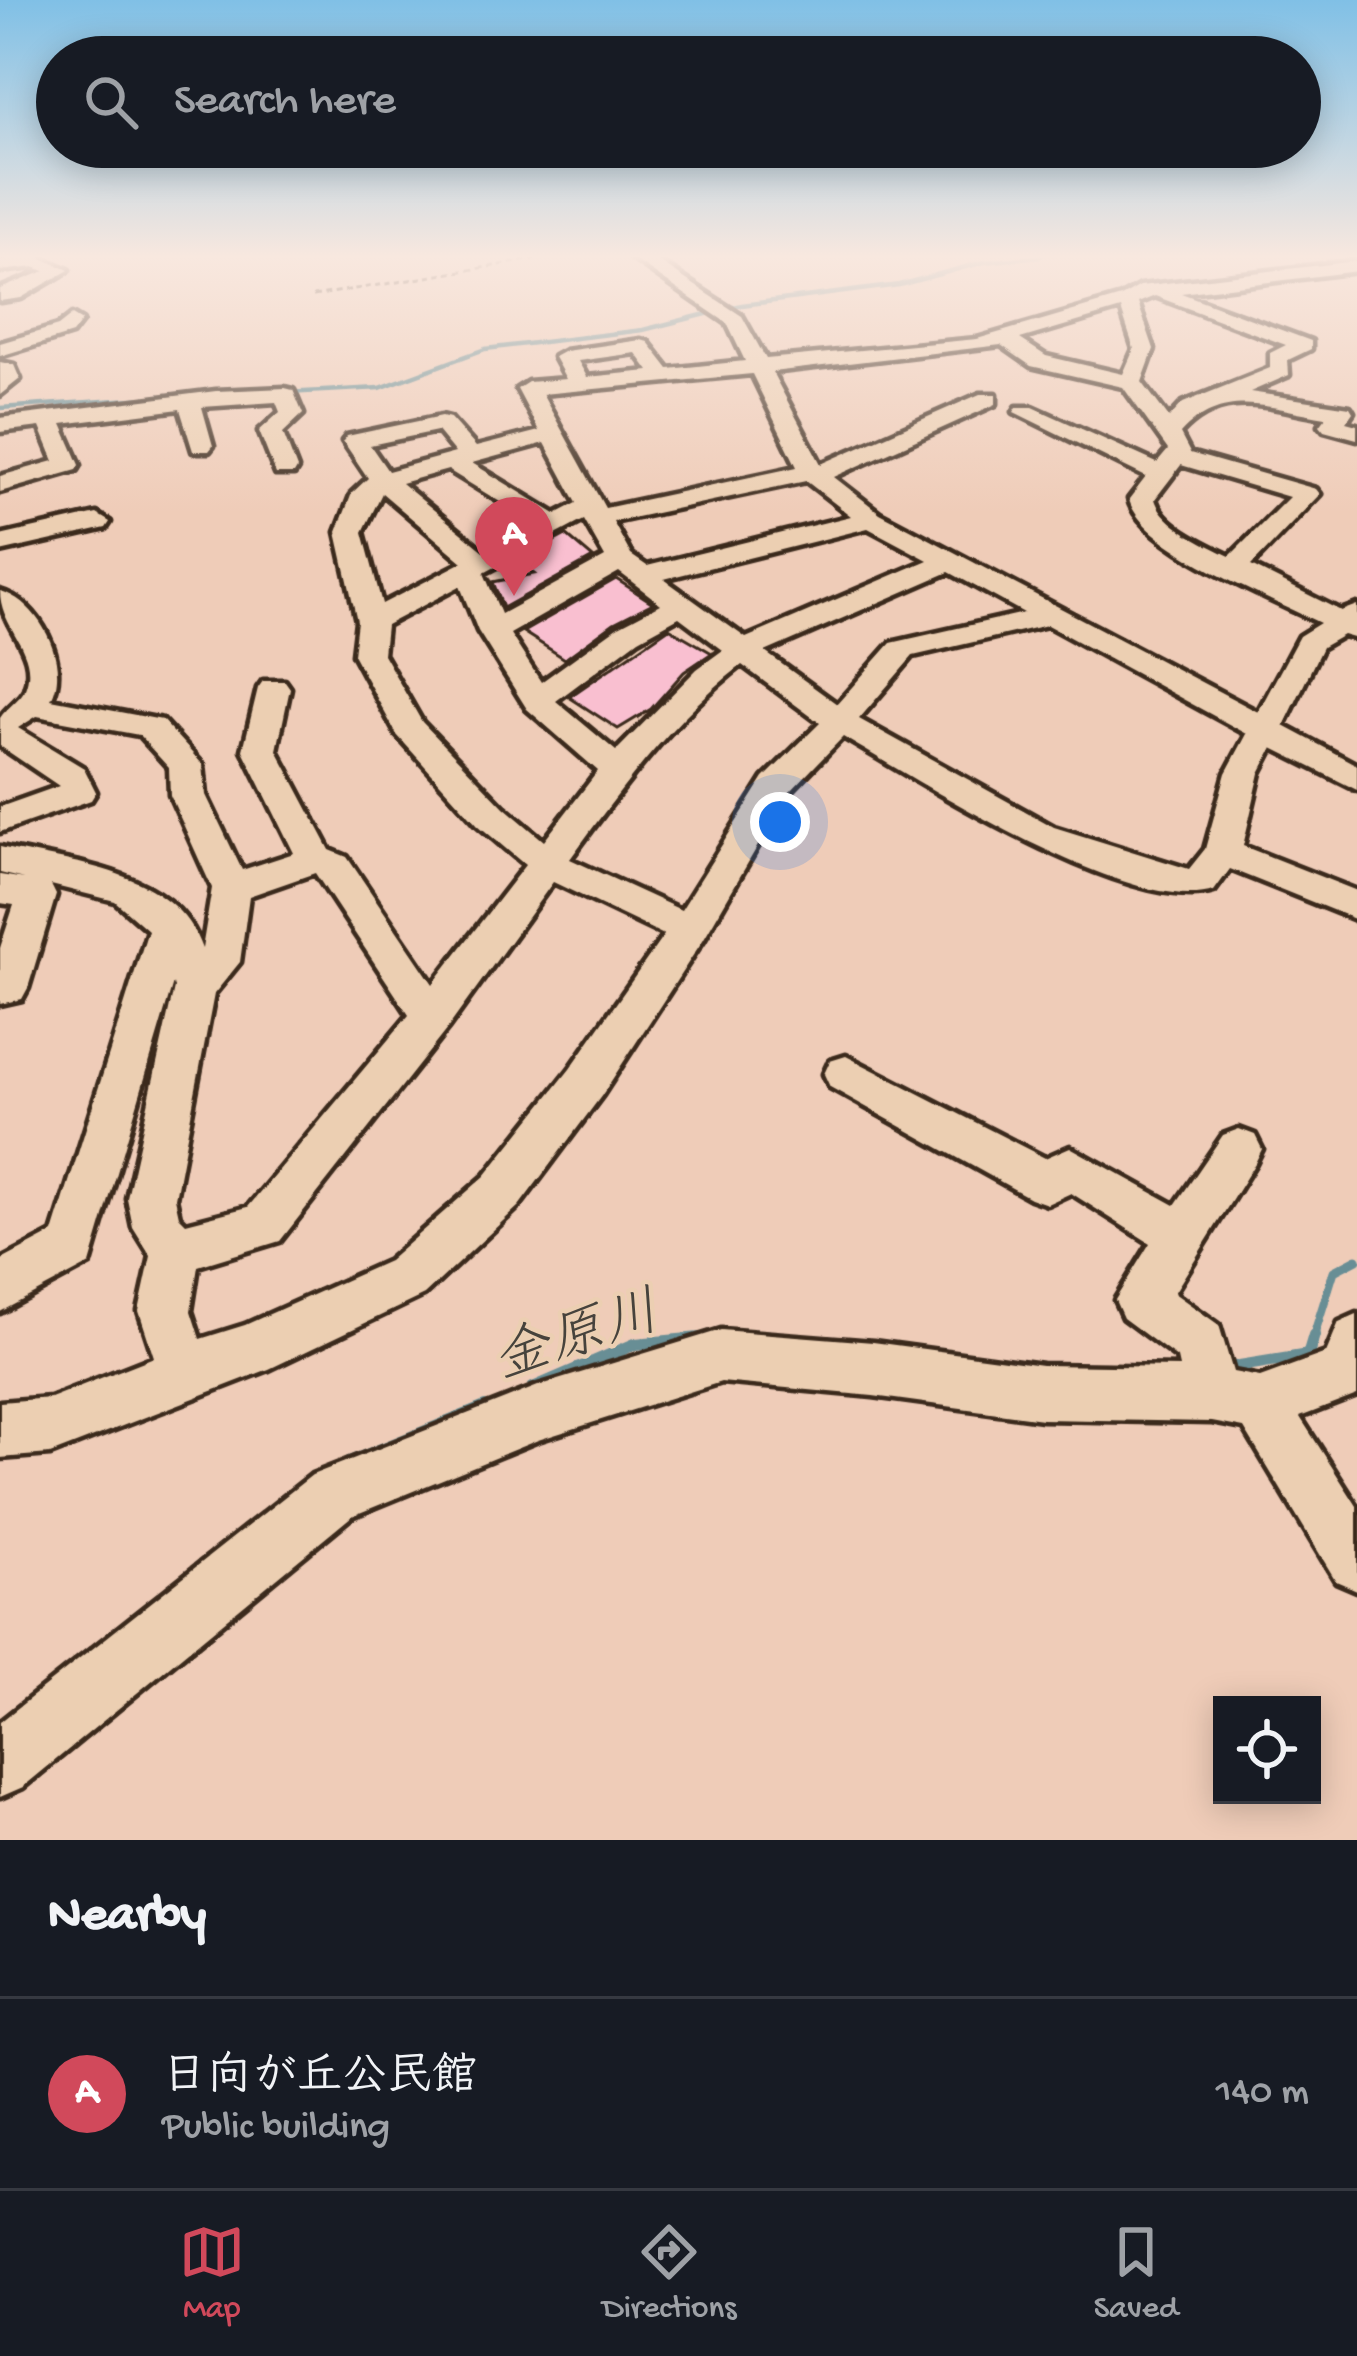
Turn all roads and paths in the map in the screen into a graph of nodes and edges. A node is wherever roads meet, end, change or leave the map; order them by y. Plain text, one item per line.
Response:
1 (746, 342) edge
2 (990, 342) edge
3 (1010, 342) edge
4 (1142, 342) edge
5 (1296, 342) edge
6 (758, 364) junction
7 (0, 368) edge
8 (1131, 382) junction
9 (0, 388) edge
10 (1224, 395) junction
11 (988, 399) dead end
12 (190, 401) junction
13 (1025, 412) dead end
14 (48, 418) junction
15 (0, 425) edge
16 (1357, 431) edge
17 (549, 435) junction
18 (201, 446) dead end
19 (1168, 454) junction
20 (461, 459) junction
21 (285, 469) dead end
22 (813, 474) junction
23 (382, 480) junction
24 (0, 484) edge
25 (593, 512) junction
26 (871, 519) junction
27 (97, 522) dead end
28 (558, 526) junction
29 (0, 544) edge
30 (950, 561) junction
31 (476, 568) junction
32 (631, 568) junction
33 (1233, 568) junction
34 (0, 600) edge
35 (680, 605) junction
36 (1053, 615) junction
37 (372, 621) junction
38 (1352, 622) edge
39 (493, 631) junction
40 (741, 651) junction
41 (274, 688) dead end
42 (537, 700) junction
43 (32, 705) junction
44 (839, 721) junction
45 (1267, 730) junction
46 (2, 735) edge
47 (617, 770) junction
48 (1357, 779) edge
49 (0, 820) edge
50 (1222, 852) junction
51 (316, 859) junction
52 (0, 860) edge
53 (546, 863) junction
54 (231, 888) junction
55 (0, 889) edge
56 (1357, 906) edge
57 (169, 927) junction
58 (689, 931) junction
59 (0, 988) edge
60 (195, 988) junction
61 (432, 1017) junction
62 (846, 1074) dead end
63 (1239, 1149) dead end
64 (1182, 1237) junction
65 (178, 1250) junction
66 (0, 1288) edge
67 (1357, 1340) edge
68 (188, 1370) junction
69 (1236, 1400) junction
70 (0, 1430) edge
71 (1357, 1560) edge
72 (0, 1764) edge

1 - 6 street
2 - 6 street
3 - 8 street
4 - 8 street
5 - 10 street
6 - 17 street
6 - 22 street
7 - 9 street
8 - 19 street
10 - 16 street
10 - 19 street
11 - 22 street
12 - 14 street
12 - 18 street
12 - 21 street
13 - 19 street
14 - 15 street
14 - 24 street
17 - 20 street
17 - 25 street
19 - 33 street
19 - 33 street
20 - 23 street
20 - 23 street
20 - 28 street
22 - 25 street
22 - 26 street
23 - 31 street
23 - 37 street
25 - 28 street
25 - 32 street
26 - 30 street
26 - 32 street
27 - 29 street
28 - 31 street
30 - 36 street
30 - 40 street
31 - 37 street
31 - 39 street
32 - 35 street
32 - 39 street
33 - 38 street
34 - 43 street
35 - 40 street
35 - 42 street
36 - 44 street
36 - 45 street
37 - 53 street
38 - 45 street
39 - 42 street
40 - 44 street
40 - 47 street
41 - 51 street
42 - 47 street
43 - 46 street
43 - 54 street
44 - 50 street
44 - 58 street
45 - 48 street
45 - 50 street
46 - 49 street
47 - 53 street
50 - 56 street
51 - 54 street
51 - 61 street
52 - 57 street
53 - 58 street
53 - 61 street
54 - 60 street
55 - 59 street
57 - 60 street
57 - 66 street
58 - 68 street
60 - 65 street
61 - 65 street
62 - 64 street
63 - 64 street
64 - 69 street
65 - 68 street
67 - 69 street
68 - 70 street
69 - 71 street
69 - 72 street

